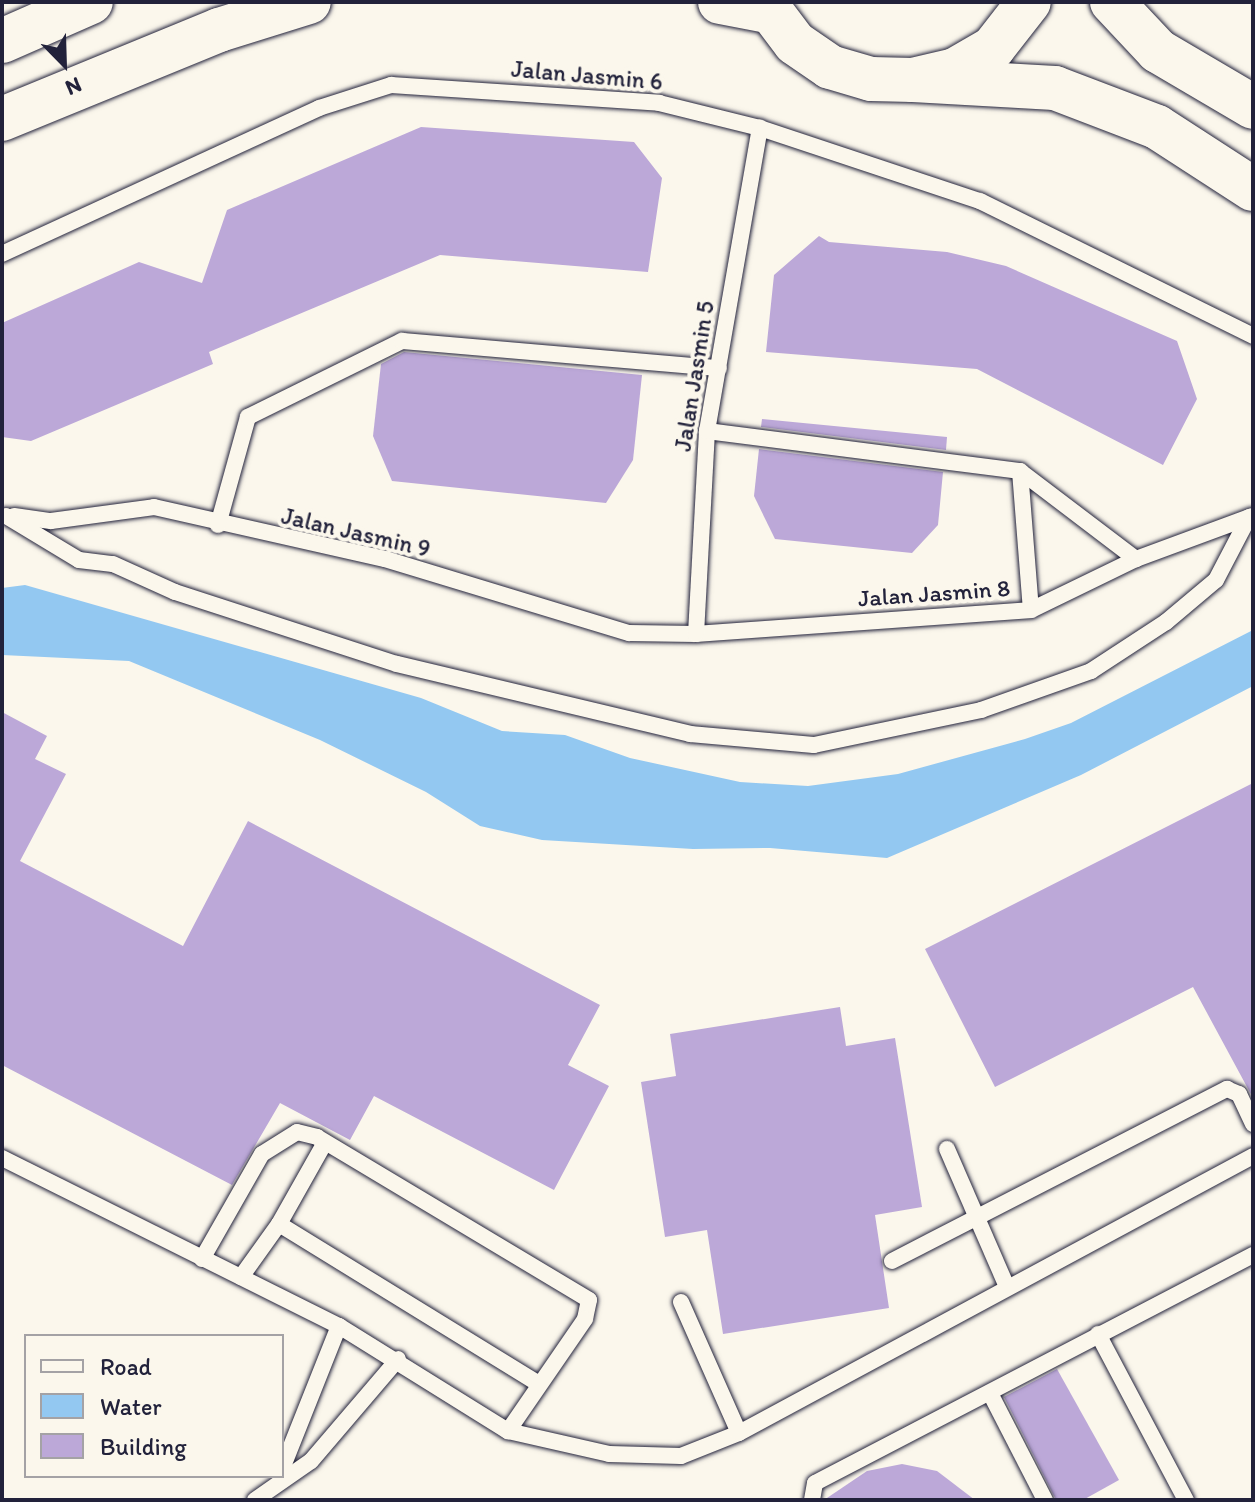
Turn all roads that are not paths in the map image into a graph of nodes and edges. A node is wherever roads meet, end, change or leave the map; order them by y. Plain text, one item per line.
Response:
1 (91, 2) edge
2 (309, 2) edge
3 (720, 2) edge
4 (1029, 2) edge
5 (1112, 2) edge
6 (766, 6) edge
7 (2, 41) edge
8 (913, 80) junction
9 (1253, 107) edge
10 (2, 119) edge
11 (760, 128) junction
12 (1253, 189) edge
13 (2, 254) edge
14 (1253, 336) edge
15 (719, 368) junction
16 (707, 431) junction
17 (1020, 471) junction
18 (4, 515) edge
19 (1251, 516) edge
20 (218, 525) junction
21 (1136, 559) junction
22 (1031, 610) junction
23 (696, 634) junction
24 (1253, 1124) edge
25 (324, 1144) junction
26 (947, 1149) dead end
27 (1253, 1156) edge
28 (2, 1158) edge
29 (976, 1217) junction
30 (279, 1224) junction
31 (1253, 1255) edge
32 (202, 1259) junction
33 (892, 1261) dead end
34 (241, 1277) junction
35 (1007, 1287) junction
36 (681, 1302) dead end
37 (339, 1326) junction
38 (1098, 1334) junction
39 (398, 1359) junction
40 (539, 1384) junction
41 (990, 1393) junction
42 (508, 1431) junction
43 (739, 1433) junction
44 (284, 1464) edge
45 (284, 1474) edge
46 (277, 1478) edge
47 (255, 1500) edge
48 (812, 1500) edge
49 (1045, 1500) edge
50 (1186, 1500) edge

1 - 7 main road
2 - 10 main road
3 - 6 main road
4 - 8 main road
5 - 9 main road
6 - 8 main road
8 - 12 main road
11 - 13 lane, Jalan Jasmin 6
11 - 14 lane, Jalan Jasmin 6
11 - 15 lane, Jalan Jasmin 5
15 - 16 lane, Jalan Jasmin 5
15 - 20 lane
16 - 17 lane
16 - 23 lane, Jalan Jasmin 5
17 - 21 lane
17 - 22 lane
18 - 19 lane
18 - 20 lane, Jalan Jasmin 9
19 - 21 lane, Jalan Jasmin 8
20 - 23 lane, Jalan Jasmin 9
21 - 22 lane, Jalan Jasmin 8
22 - 23 lane, Jalan Jasmin 8
24 - 29 lane
25 - 30 lane
25 - 32 lane
25 - 40 lane
26 - 29 lane
27 - 35 lane
28 - 32 lane
29 - 33 lane
29 - 35 lane
30 - 34 lane
30 - 40 lane
31 - 38 lane
32 - 34 lane
34 - 37 lane
35 - 43 lane
36 - 43 lane
37 - 39 lane
37 - 44 lane
38 - 41 lane
38 - 50 lane
39 - 42 lane
39 - 45 lane
40 - 42 lane
41 - 48 lane
41 - 49 lane
42 - 43 lane
46 - 47 lane

